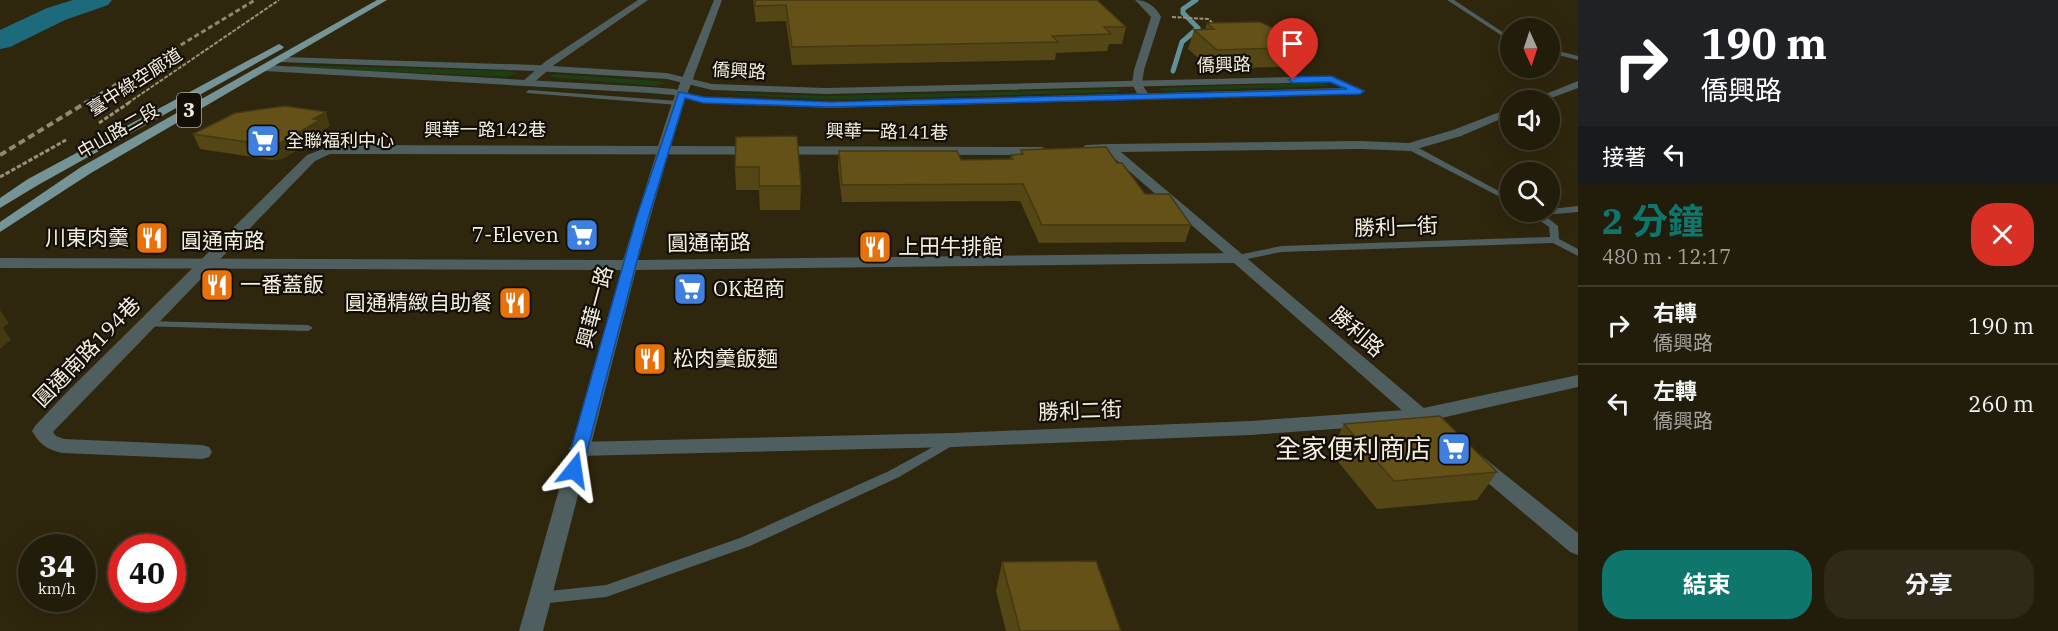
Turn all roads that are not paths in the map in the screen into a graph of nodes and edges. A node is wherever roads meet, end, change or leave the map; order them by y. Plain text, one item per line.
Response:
1 (364, 0) edge
2 (383, 0) edge
3 (644, 0) edge
4 (718, 0) edge
5 (1139, 0) edge
6 (1450, 0) edge
7 (1500, 32) edge
8 (1560, 54) edge
9 (1578, 58) edge
10 (279, 60) junction
11 (264, 68) junction
12 (544, 68) junction
13 (688, 81) junction
14 (1137, 84) junction
15 (1578, 84) edge
16 (528, 87) junction
17 (1560, 91) edge
18 (1144, 97) junction
19 (680, 99) junction
20 (1500, 115) edge
21 (1410, 147) junction
22 (664, 148) junction
23 (1109, 148) junction
24 (1075, 149) edge
25 (1052, 150) edge
26 (1500, 195) edge
27 (0, 204) edge
28 (1578, 209) edge
29 (1560, 210) edge
30 (1547, 222) edge
31 (0, 228) edge
32 (1555, 240) junction
33 (1578, 253) edge
34 (1238, 258) junction
35 (206, 262) junction
36 (0, 263) edge
37 (630, 265) junction
38 (145, 324) junction
39 (308, 328) dead end
40 (1578, 381) edge
41 (1419, 416) junction
42 (953, 440) junction
43 (579, 449) junction
44 (202, 452) dead end
45 (1578, 546) edge
46 (540, 597) junction
47 (531, 631) edge

1 - 27 main road, 中山路二段 / 3
2 - 10 main road, 中山路二段 / 3
3 - 12 street
4 - 13 street, 興華一路
5 - 14 street
6 - 7 lane
8 - 9 lane
10 - 11 main road, 中山路二段 / 3
10 - 12 street, 僑興路
11 - 16 street, 僑興路
11 - 31 main road, 中山路二段 / 3
12 - 13 street, 僑興路
12 - 16 street
13 - 14 street, 僑興路
13 - 19 street, 興華一路
14 - 18 street
14 - 18 street, 僑興路
15 - 17 street
16 - 19 street, 僑興路
18 - 19 street, 僑興路
19 - 22 street, 興華一路
20 - 21 street
21 - 23 street
21 - 26 lane
22 - 25 street, 興華一路141巷
22 - 35 street, 興華一路142巷
22 - 37 street, 興華一路
23 - 24 street
23 - 34 street, 勝利路
28 - 29 lane
30 - 32 lane
32 - 33 lane
32 - 34 lane, 勝利一街
34 - 37 street, 圓通南路
34 - 41 street, 勝利路
35 - 36 street, 圓通南路
35 - 37 street, 圓通南路
35 - 38 street, 圓通南路194巷
37 - 43 street, 興華一路
38 - 39 lane
38 - 44 street, 圓通南路194巷
40 - 41 street, 勝利二街
41 - 42 street, 勝利二街
41 - 45 street, 勝利路
42 - 43 street, 勝利二街
42 - 46 lane
43 - 46 street, 興華一路
46 - 47 street, 興華一路

